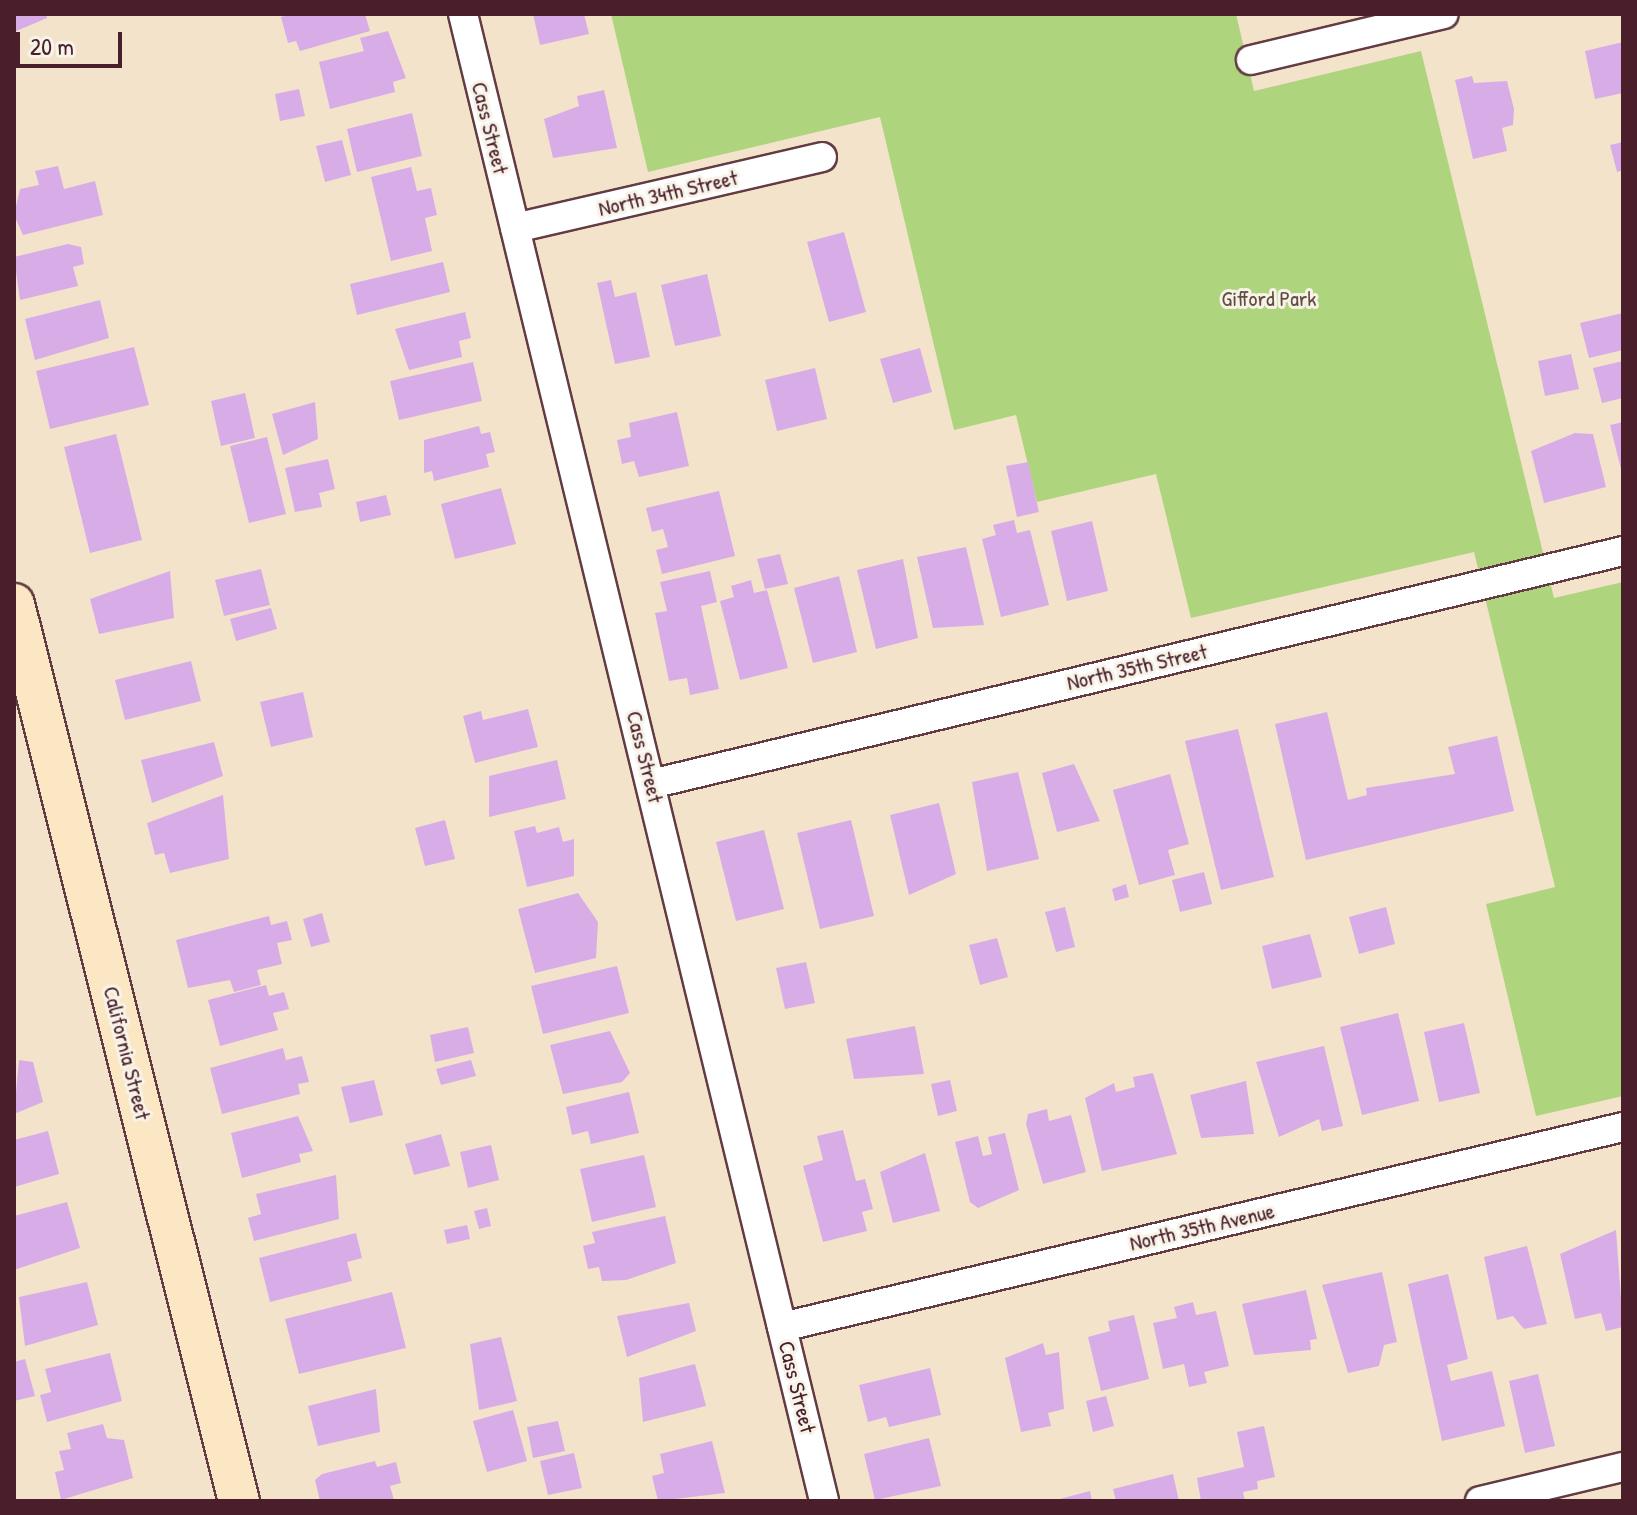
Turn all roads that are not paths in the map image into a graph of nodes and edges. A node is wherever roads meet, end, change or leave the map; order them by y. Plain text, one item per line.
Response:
1 (463, 14) edge
2 (1444, 14) edge
3 (1251, 60) dead end
4 (822, 157) dead end
5 (515, 228) junction
6 (1623, 551) edge
7 (14, 604) edge
8 (651, 784) junction
9 (1623, 1127) edge
10 (782, 1327) junction
11 (1623, 1467) edge
12 (239, 1501) edge
13 (824, 1501) edge
14 (1480, 1501) edge

1 - 5 street, Cass Street
2 - 3 street
4 - 5 street, North 34th Street
5 - 8 street, Cass Street
6 - 8 street, North 35th Street
7 - 12 street, California Street
8 - 10 street, Cass Street
9 - 10 street, North 35th Avenue
10 - 13 street, Cass Street
11 - 14 street

